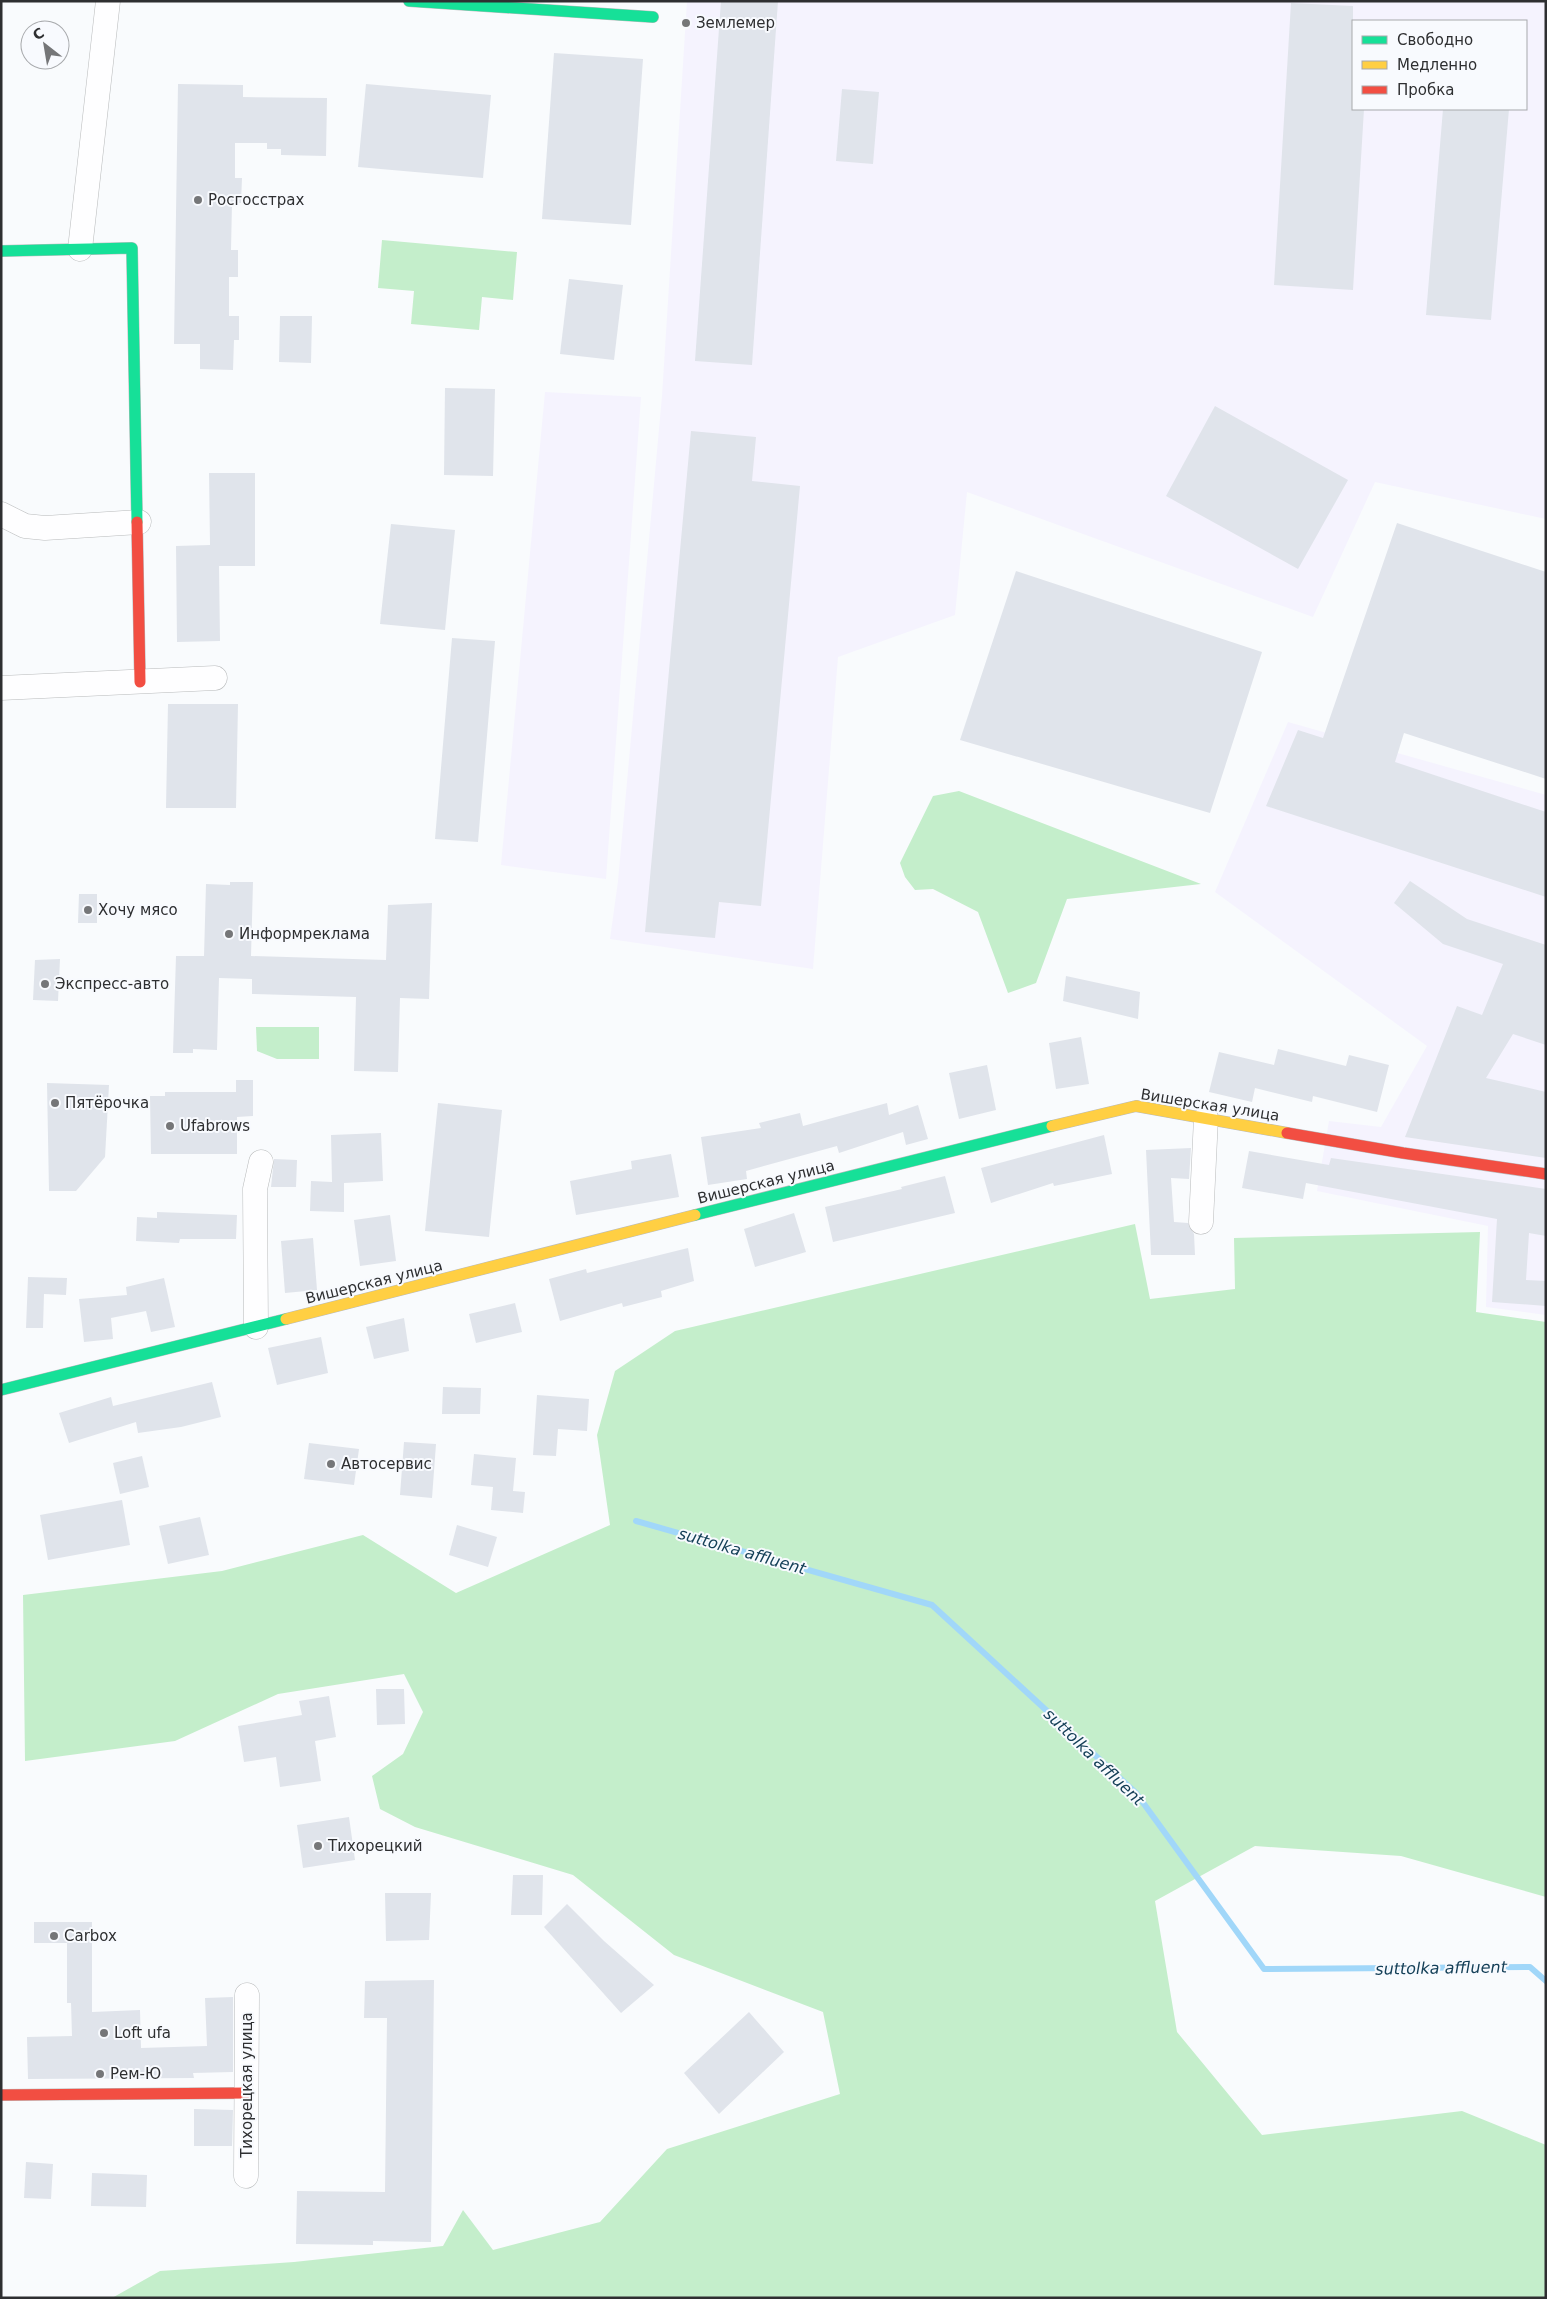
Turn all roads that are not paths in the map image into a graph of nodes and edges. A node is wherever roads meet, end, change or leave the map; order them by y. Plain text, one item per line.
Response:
1 (108, 1) edge
2 (409, 1) edge
3 (653, 17) dead end
4 (80, 249) junction
5 (1, 251) edge
6 (1, 514) edge
7 (139, 522) junction
8 (215, 678) dead end
9 (140, 682) junction
10 (1, 688) edge
11 (1206, 1118) junction
12 (261, 1162) dead end
13 (1546, 1174) edge
14 (1201, 1222) dead end
15 (256, 1326) junction
16 (1, 1390) edge
17 (247, 1995) dead end
18 (247, 2092) junction
19 (1, 2095) edge
20 (246, 2176) dead end

1 - 4 street
2 - 3 street
4 - 5 street
4 - 7 street
6 - 7 street
7 - 9 street
8 - 9 street
9 - 10 street
11 - 13 street, Вишерская улица
11 - 14 street
11 - 15 street, Вишерская улица
12 - 15 street
15 - 16 street, Вишерская улица
17 - 18 street, Тихорецкая улица
18 - 19 street
18 - 20 street, Тихорецкая улица

